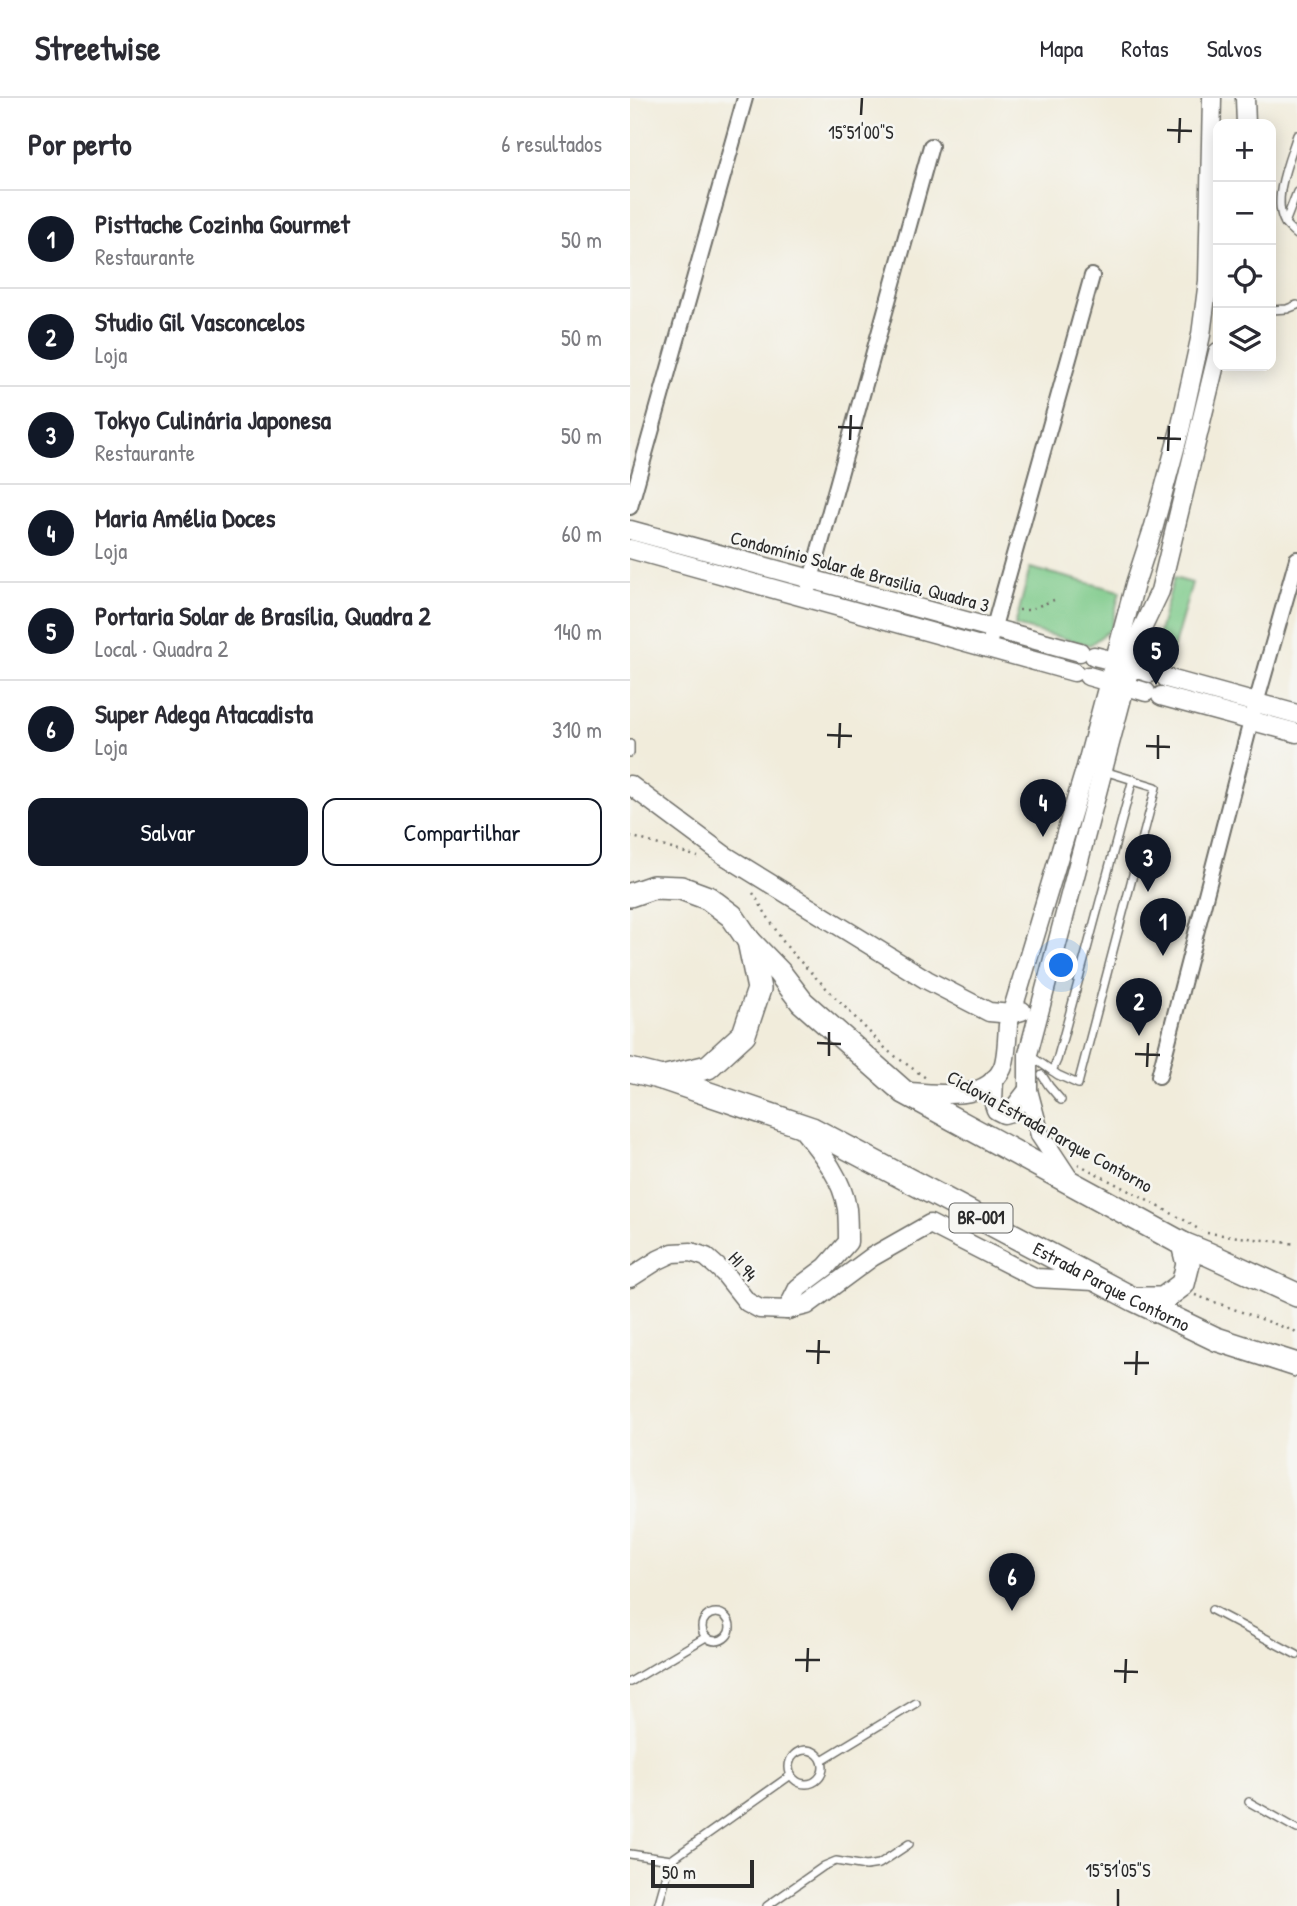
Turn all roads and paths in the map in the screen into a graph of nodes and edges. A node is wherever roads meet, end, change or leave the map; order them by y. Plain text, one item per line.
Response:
1 (745, 98) edge
2 (1212, 98) edge
3 (1245, 98) edge
4 (1213, 119) edge
5 (1246, 119) edge
6 (1297, 135) edge
7 (930, 146) dead end
8 (1214, 182) edge
9 (1297, 192) edge
10 (1285, 224) junction
11 (1297, 235) edge
12 (1092, 276) dead end
13 (1297, 305) edge
14 (1276, 310) edge
15 (1213, 371) edge
16 (630, 507) edge
17 (630, 530) edge
18 (630, 549) edge
19 (1297, 559) edge
20 (811, 579) junction
21 (1135, 584) junction
22 (1160, 590) junction
23 (806, 597) junction
24 (1054, 600) dead end
25 (1019, 610) dead end
26 (993, 629) junction
27 (988, 649) junction
28 (1080, 652) junction
29 (1122, 664) junction
30 (1074, 672) junction
31 (1165, 678) junction
32 (1117, 684) junction
33 (1161, 696) junction
34 (1257, 703) junction
35 (1297, 714) edge
36 (1251, 721) junction
37 (1297, 733) edge
38 (630, 744) edge
39 (630, 753) edge
40 (1095, 769) junction
41 (1133, 779) junction
42 (630, 785) edge
43 (630, 836) edge
44 (705, 860) dead end
45 (752, 891) dead end
46 (630, 894) edge
47 (750, 941) junction
48 (1012, 1014) junction
49 (1038, 1018) junction
50 (1028, 1054) junction
51 (630, 1070) edge
52 (1055, 1073) junction
53 (1159, 1076) dead end
54 (659, 1078) junction
55 (994, 1079) junction
56 (1033, 1080) junction
57 (630, 1084) edge
58 (904, 1092) junction
59 (949, 1094) junction
60 (1061, 1100) dead end
61 (797, 1123) junction
62 (1048, 1149) junction
63 (1071, 1182) junction
64 (1204, 1232) junction
65 (1209, 1239) dead end
66 (1183, 1244) junction
67 (1297, 1244) edge
68 (630, 1278) edge
69 (1101, 1281) junction
70 (1195, 1295) dead end
71 (1297, 1295) edge
72 (1135, 1300) junction
73 (787, 1310) junction
74 (1297, 1332) edge
75 (1297, 1365) edge
76 (1212, 1610) dead end
77 (706, 1637) dead end
78 (1297, 1654) edge
79 (630, 1682) edge
80 (916, 1703) dead end
81 (822, 1760) junction
82 (791, 1775) junction
83 (1249, 1802) dead end
84 (1297, 1829) edge
85 (909, 1844) dead end
86 (630, 1854) edge
87 (671, 1860) junction
88 (658, 1906) edge
89 (768, 1906) edge

1 - 16 street
2 - 4 street
3 - 5 street
6 - 10 lane
7 - 20 street
8 - 21 street
9 - 10 lane
10 - 11 lane
12 - 26 street
13 - 14 lane
15 - 22 street
17 - 20 street, Condomínio Solar de Brasilia, Quadra 3
18 - 23 street, Condomínio Solar de Brasilia, Quadra 3
19 - 34 street
20 - 23 street
20 - 26 street, Condomínio Solar de Brasilia, Quadra 3
21 - 22 street
21 - 29 street
22 - 29 street
23 - 27 street, Condomínio Solar de Brasilia, Quadra 3
24 - 25 path
26 - 27 street
26 - 28 street, Condomínio Solar de Brasilia, Quadra 3
27 - 30 street, Condomínio Solar de Brasilia, Quadra 3
28 - 29 street, Condomínio Solar de Brasilia, Quadra 3
28 - 30 street
29 - 31 street, Condomínio Solar de Brasilia, Quadra 3
29 - 32 street
30 - 32 street, Condomínio Solar de Brasilia, Quadra 3
31 - 33 street
31 - 34 street, Condomínio Solar de Brasilia, Quadra 3
32 - 33 street, Condomínio Solar de Brasilia, Quadra 3
32 - 40 street
33 - 36 street, Condomínio Solar de Brasilia, Quadra 3
34 - 35 street, Condomínio Solar de Brasilia, Quadra 3
34 - 36 street
36 - 37 street, Condomínio Solar de Brasilia, Quadra 3
36 - 53 street
38 - 39 lane
40 - 41 lane
40 - 48 street
40 - 49 street
41 - 52 lane
41 - 52 lane
42 - 48 street
43 - 44 path
45 - 59 path, Ciclovia Estrada Parque Contorno
46 - 47 highway
47 - 54 highway
47 - 58 highway
48 - 49 street
48 - 55 street
49 - 50 street
50 - 52 lane
50 - 56 street
51 - 54 highway, BR-001
52 - 56 lane
54 - 57 highway
54 - 61 highway, Estrada Parque Contorno / BR-001
55 - 56 street
55 - 59 street
56 - 60 lane
56 - 62 street
58 - 59 street
58 - 63 highway
61 - 69 highway, Estrada Parque Contorno / BR-001
61 - 73 street
62 - 63 street
62 - 64 path, Ciclovia Estrada Parque Contorno
63 - 66 highway
64 - 65 path, Ciclovia Estrada Parque Contorno
64 - 67 path
66 - 71 highway
66 - 72 highway
68 - 73 street, HI 94
69 - 72 highway, Estrada Parque Contorno / BR-001
69 - 73 street
70 - 74 path
72 - 75 highway, Estrada Parque Contorno / BR-001
76 - 78 lane
77 - 79 lane
80 - 81 lane
81 - 82 lane
81 - 82 lane
82 - 87 lane
83 - 84 lane
85 - 89 lane
86 - 87 lane
87 - 88 lane

